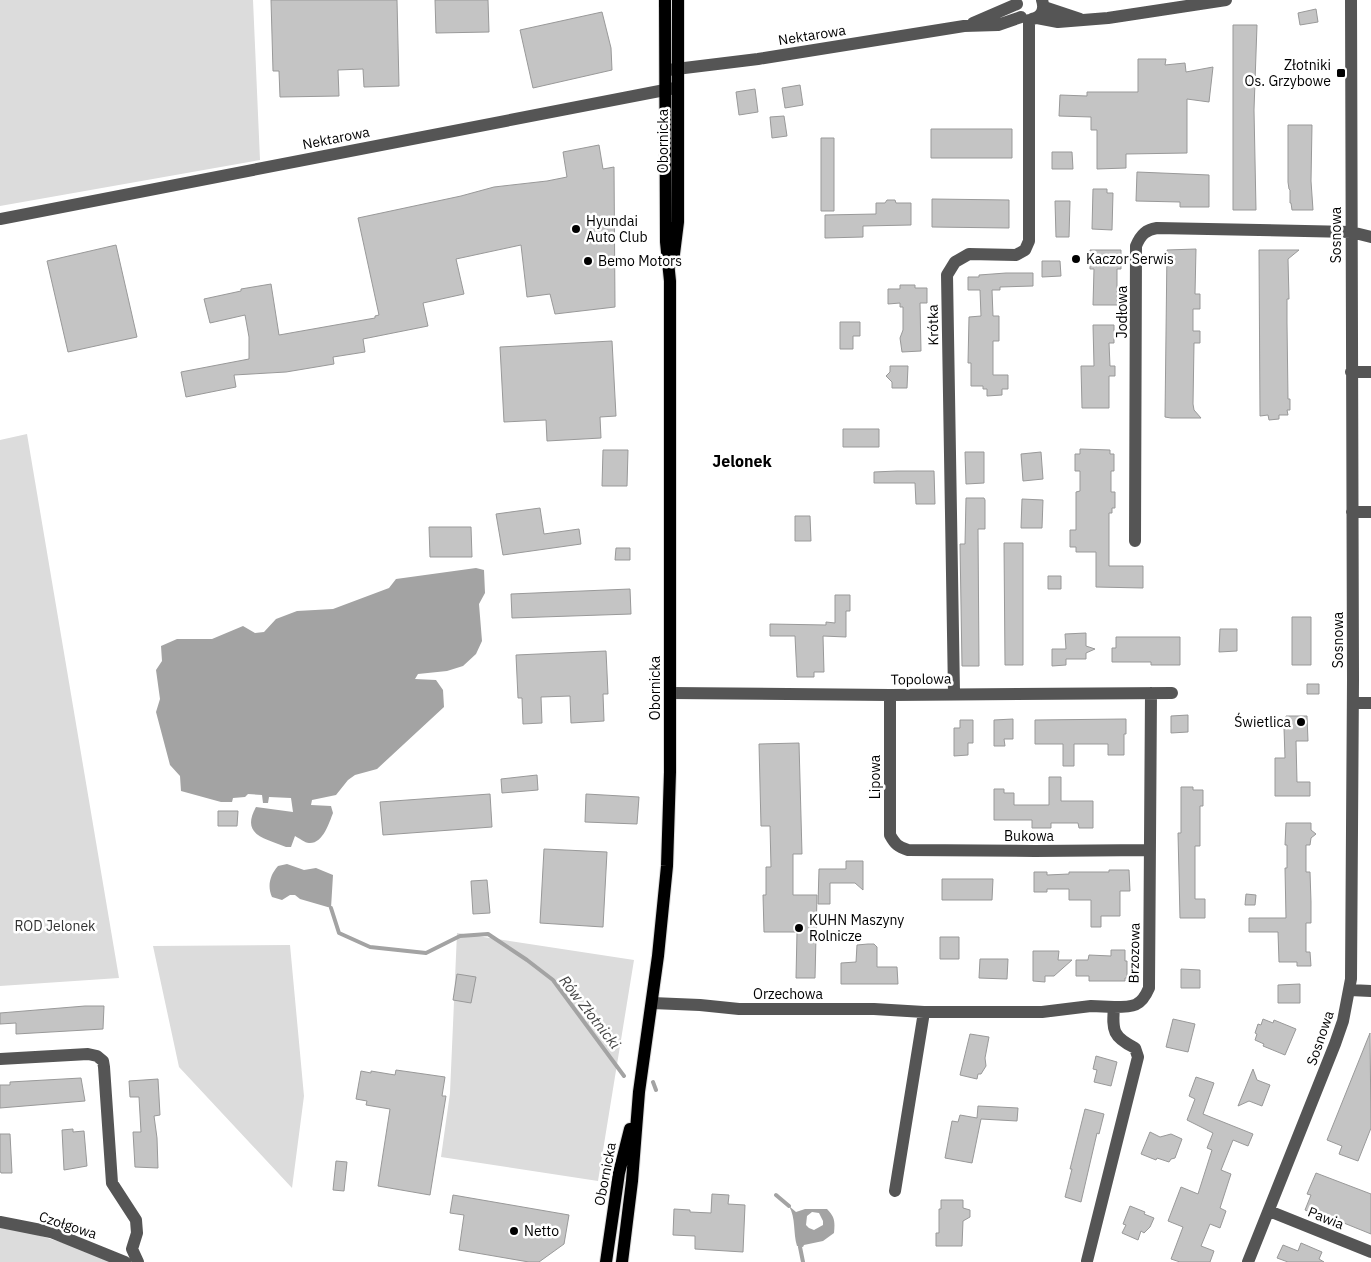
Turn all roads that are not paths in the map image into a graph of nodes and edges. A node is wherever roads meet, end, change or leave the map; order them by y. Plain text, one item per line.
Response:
1 (665, 0) edge
2 (678, 0) edge
3 (1226, 0) edge
4 (1351, 0) edge
5 (1018, 2) edge
6 (1043, 2) edge
7 (1029, 18) junction
8 (1085, 20) junction
9 (964, 26) junction
10 (671, 70) junction
11 (678, 88) junction
12 (665, 90) junction
13 (0, 219) edge
14 (1351, 232) junction
15 (1371, 237) edge
16 (670, 281) junction
17 (1351, 372) junction
18 (1371, 372) edge
19 (1352, 512) junction
20 (1371, 512) edge
21 (1135, 541) dead end
22 (670, 692) junction
23 (954, 693) junction
24 (1151, 693) junction
25 (1172, 693) dead end
26 (890, 695) junction
27 (1353, 703) junction
28 (1371, 703) edge
29 (908, 850) joint
30 (1150, 850) junction
31 (1350, 990) junction
32 (1371, 991) edge
33 (652, 1003) junction
34 (1114, 1007) junction
35 (924, 1012) junction
36 (0, 1059) edge
37 (639, 1092) junction
38 (896, 1191) dead end
39 (1269, 1211) junction
40 (0, 1222) edge
41 (1371, 1252) edge
42 (1087, 1261) dead end
43 (125, 1262) edge
44 (138, 1262) edge
45 (606, 1262) edge
46 (622, 1262) edge
47 (1248, 1262) edge

1 - 10 main road, Obornicka
2 - 10 main road, Obornicka
3 - 8 street, Nektarowa
4 - 14 street, Sosnowa
5 - 7 street
5 - 9 street, Nektarowa
6 - 7 street
6 - 8 street, Nektarowa
7 - 8 street, Nektarowa
7 - 9 street, Nektarowa
7 - 23 street, Krótka
9 - 10 street, Nektarowa
10 - 11 main road, Obornicka
10 - 12 main road, Obornicka
11 - 12 street, Nektarowa
11 - 16 main road, Obornicka
12 - 13 street, Nektarowa
12 - 16 main road, Obornicka
14 - 15 street, Jodłowa
14 - 17 street, Sosnowa
14 - 21 street, Jodłowa
16 - 22 main road, Obornicka
17 - 18 street
17 - 19 street, Sosnowa
19 - 20 street
19 - 27 street, Sosnowa
22 - 26 street, Topolowa
22 - 33 main road, Obornicka
23 - 24 street, Topolowa
23 - 26 street, Topolowa
24 - 25 street, Topolowa
24 - 30 street, Brzozowa
26 - 29 street, Lipowa
27 - 28 street
27 - 31 street, Sosnowa
29 - 30 street, Bukowa
30 - 34 street, Brzozowa
31 - 32 street
31 - 39 street, Sosnowa
33 - 35 street, Orzechowa
33 - 37 main road, Obornicka
34 - 35 street, Orzechowa
34 - 42 street
35 - 38 street
36 - 44 street
37 - 45 main road, Obornicka
37 - 46 main road, Obornicka
39 - 41 street, Pawia
39 - 47 street, Sosnowa
40 - 43 street, Czołgowa

